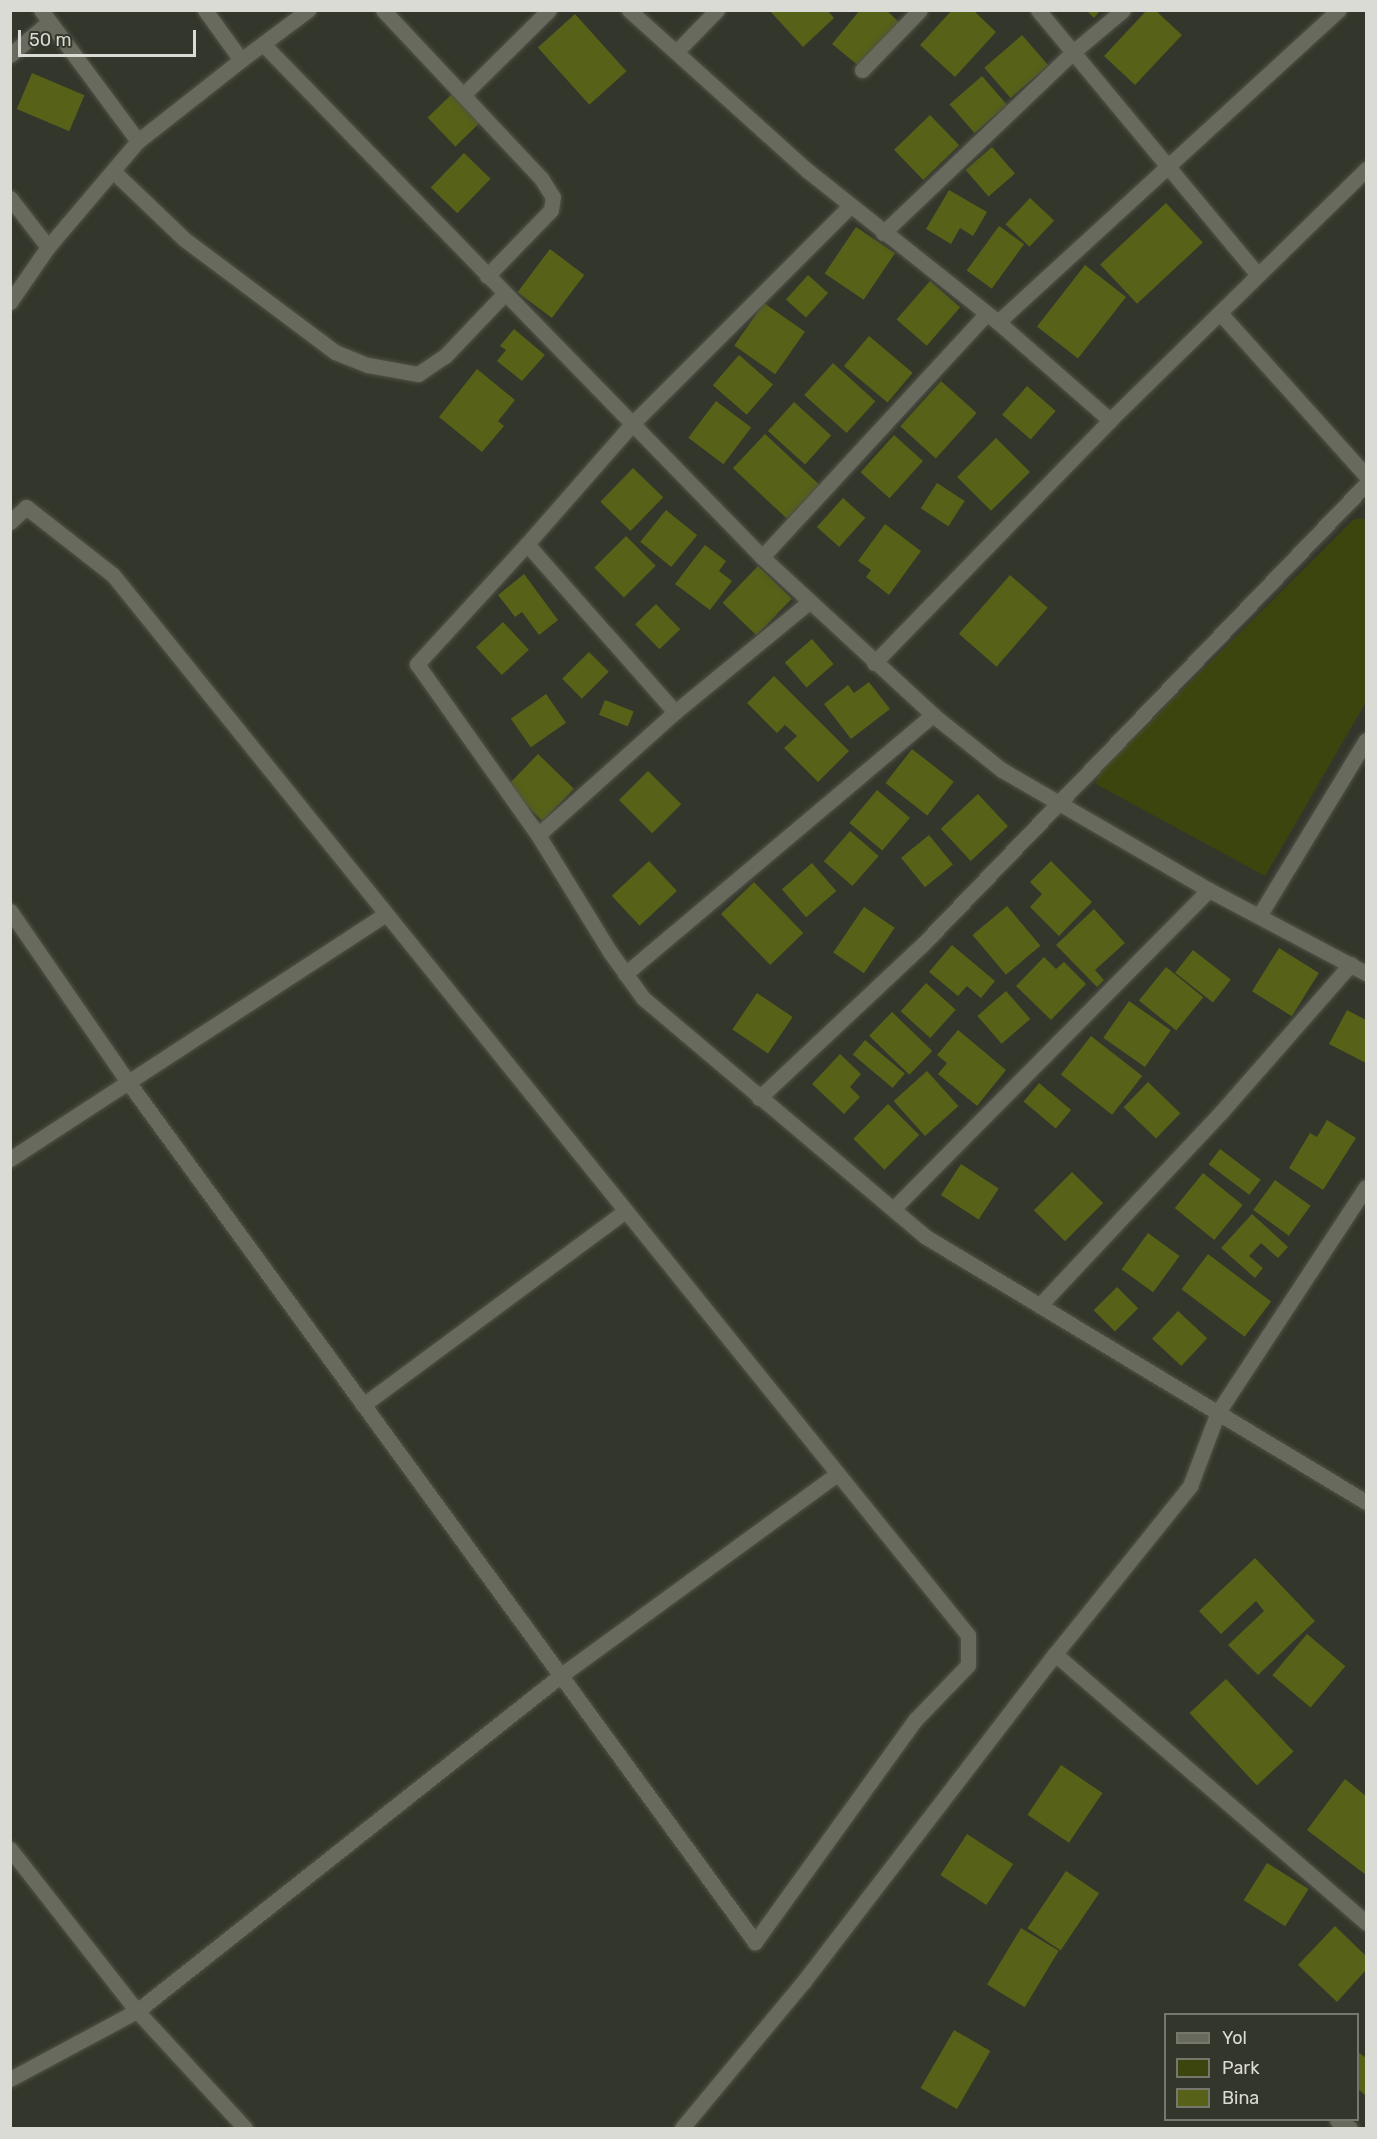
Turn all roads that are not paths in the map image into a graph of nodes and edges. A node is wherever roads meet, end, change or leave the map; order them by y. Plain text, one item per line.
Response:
1 (205, 10) edge
2 (308, 10) edge
3 (383, 10) edge
4 (549, 10) edge
5 (629, 10) edge
6 (717, 10) edge
7 (920, 10) edge
8 (1038, 10) edge
9 (1123, 10) edge
10 (1339, 10) edge
11 (45, 16) edge
12 (263, 44) junction
13 (676, 52) junction
14 (1072, 52) junction
15 (10, 55) edge
16 (242, 60) junction
17 (862, 70) dead end
18 (463, 95) junction
19 (138, 141) junction
20 (1169, 168) junction
21 (1366, 169) edge
22 (114, 172) junction
23 (10, 198) edge
24 (850, 206) junction
25 (883, 232) junction
26 (48, 247) junction
27 (1258, 275) junction
28 (487, 276) junction
29 (504, 294) junction
30 (10, 302) edge
31 (1220, 313) junction
32 (992, 318) junction
33 (1110, 420) junction
34 (633, 423) junction
35 (1366, 476) edge
36 (1366, 484) edge
37 (10, 522) edge
38 (527, 544) junction
39 (762, 557) junction
40 (809, 602) junction
41 (874, 663) junction
42 (675, 712) junction
43 (933, 715) junction
44 (1366, 740) edge
45 (1057, 802) junction
46 (538, 835) junction
47 (1209, 890) junction
48 (10, 911) edge
49 (384, 915) junction
50 (1259, 916) junction
51 (1351, 964) junction
52 (1366, 973) edge
53 (626, 974) junction
54 (128, 1082) junction
55 (759, 1098) junction
56 (10, 1159) edge
57 (1366, 1187) edge
58 (893, 1209) junction
59 (624, 1212) junction
60 (1040, 1305) junction
61 (363, 1405) junction
62 (1218, 1412) junction
63 (837, 1474) junction
64 (1366, 1502) edge
65 (1055, 1654) junction
66 (560, 1676) junction
67 (10, 1849) edge
68 (1366, 1922) edge
69 (137, 2011) junction
70 (10, 2079) edge
71 (245, 2128) edge
72 (682, 2128) edge

1 - 16 street
2 - 12 street
3 - 18 street
4 - 18 street
5 - 13 street
6 - 13 street
7 - 17 street
8 - 14 street
9 - 14 street
10 - 20 street
11 - 15 street
11 - 19 street
12 - 16 street
12 - 28 street
13 - 24 street
14 - 20 street
14 - 25 street
16 - 19 street
18 - 28 street
19 - 22 street
20 - 27 street
20 - 32 street
21 - 27 street
22 - 26 street
22 - 29 street
23 - 26 street
24 - 25 street
24 - 34 street
25 - 32 street
26 - 30 street
27 - 31 street
28 - 29 street
29 - 34 street
31 - 33 street
31 - 35 street
32 - 33 street
32 - 39 street
33 - 41 street
34 - 38 street
34 - 39 street
36 - 45 street
37 - 49 street
38 - 42 street
38 - 46 street
39 - 40 street
40 - 41 street
40 - 42 street
41 - 43 street
42 - 46 street
43 - 45 street
43 - 53 street
44 - 50 street
45 - 47 street
45 - 55 street
46 - 53 street
47 - 50 street
47 - 58 street
48 - 54 street
49 - 54 street
49 - 59 street
50 - 51 street
51 - 52 street
51 - 60 street
53 - 55 street
54 - 56 street
54 - 61 street
55 - 58 street
57 - 62 street
58 - 60 street
59 - 61 street
59 - 63 street
60 - 62 street
61 - 66 street
62 - 64 street
62 - 65 street
63 - 66 street
63 - 66 street
65 - 68 street
65 - 72 street
66 - 69 street
67 - 69 street
69 - 70 street
69 - 71 street

